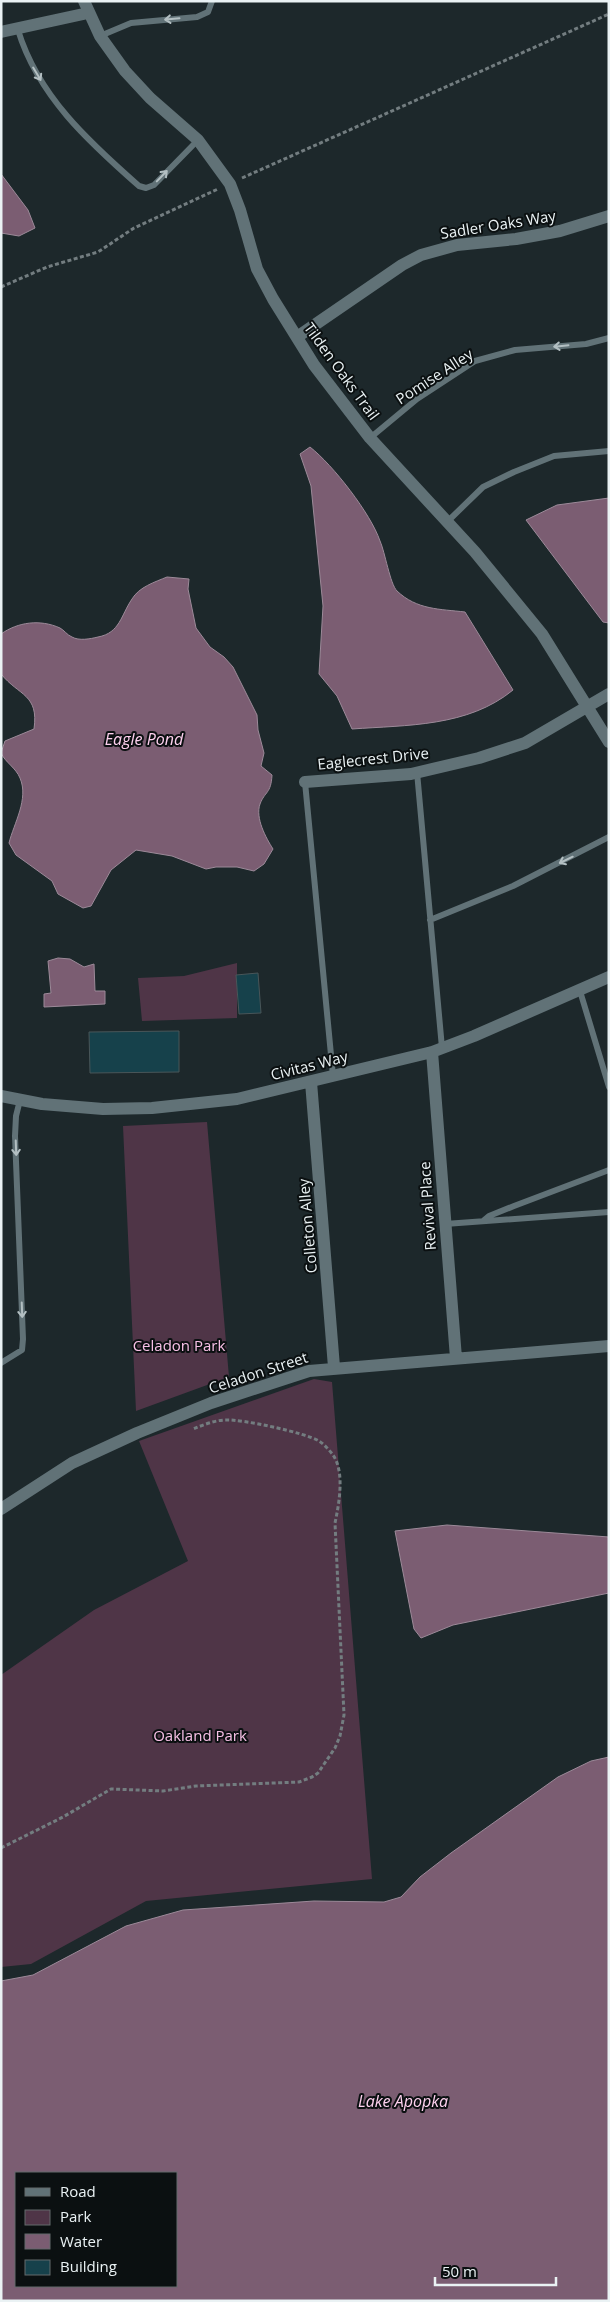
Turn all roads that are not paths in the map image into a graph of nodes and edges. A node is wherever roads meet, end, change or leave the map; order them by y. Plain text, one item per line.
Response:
1 (212, 1) edge
2 (86, 7) edge
3 (18, 30) junction
4 (1, 32) edge
5 (100, 36) junction
6 (198, 140) junction
7 (609, 216) edge
8 (296, 337) junction
9 (609, 338) edge
10 (370, 438) junction
11 (609, 450) edge
12 (448, 522) junction
13 (609, 694) edge
14 (587, 706) junction
15 (609, 742) edge
16 (417, 772) junction
17 (304, 782) joint
18 (609, 838) edge
19 (430, 920) junction
20 (609, 977) edge
21 (580, 991) junction
22 (437, 1050) junction
23 (333, 1076) junction
24 (311, 1082) junction
25 (609, 1087) edge
26 (1, 1096) edge
27 (20, 1100) junction
28 (609, 1170) edge
29 (609, 1212) edge
30 (483, 1222) junction
31 (445, 1224) junction
32 (609, 1346) edge
33 (456, 1358) junction
34 (1, 1363) edge
35 (334, 1367) junction
36 (1, 1509) edge

1 -> 5 lane
2 - 3 street
2 - 5 street, Tilden Oaks Trail
3 - 4 street
3 -> 6 lane
5 - 6 street, Tilden Oaks Trail
6 - 8 street, Tilden Oaks Trail
7 - 8 street, Sadler Oaks Way
8 - 10 street, Tilden Oaks Trail
9 -> 10 lane, Pomise Alley
10 - 12 street, Tilden Oaks Trail
11 - 12 lane
12 - 14 street, Tilden Oaks Trail
13 - 14 street, Eaglecrest Drive
14 - 15 street, Tilden Oaks Trail
14 - 16 street, Eaglecrest Drive
16 - 17 street, Eaglecrest Drive
16 - 19 lane
17 - 23 lane
18 -> 19 lane
19 - 22 lane
20 - 21 street, Civitas Way
21 - 22 street, Civitas Way
21 - 25 lane
22 - 23 street, Civitas Way
22 - 31 street, Revival Place
23 - 24 street, Civitas Way
24 - 27 street, Civitas Way
24 - 35 street, Colleton Alley
26 - 27 street, Civitas Way
27 -> 34 lane
28 - 30 lane
29 - 30 lane
30 - 31 lane
31 - 33 street, Revival Place
32 - 33 street, Celadon Street
33 - 35 street, Celadon Street
35 - 36 street, Celadon Street

